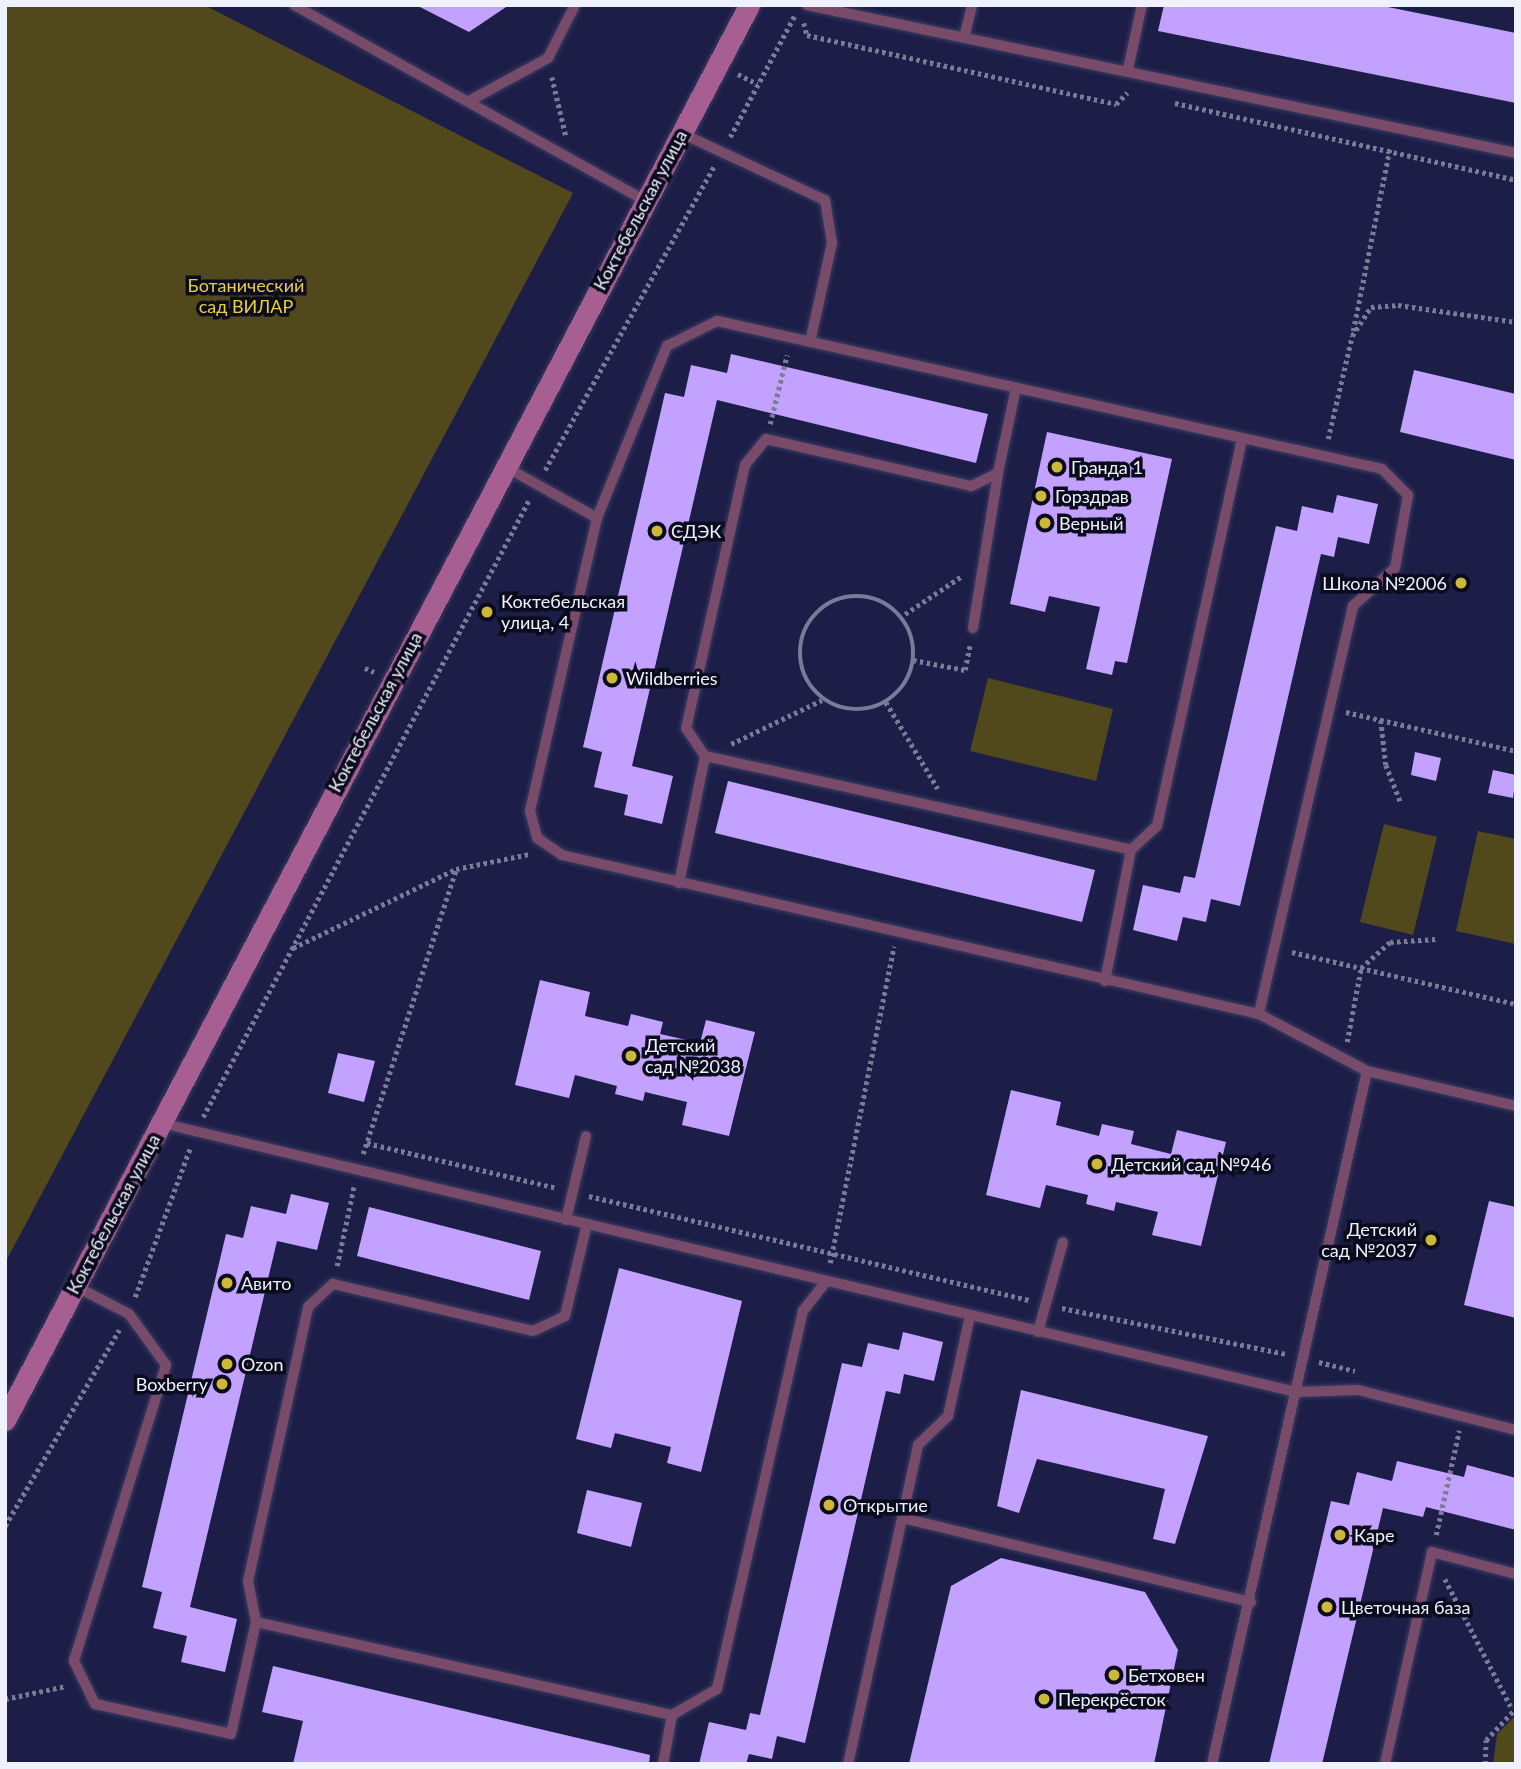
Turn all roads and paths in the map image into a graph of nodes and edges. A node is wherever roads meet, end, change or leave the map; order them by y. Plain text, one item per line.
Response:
1 (294, 5) edge
2 (575, 5) edge
3 (749, 5) edge
4 (801, 5) edge
5 (807, 5) edge
6 (972, 5) edge
7 (1142, 5) edge
8 (965, 34) junction
9 (548, 58) junction
10 (1107, 65) junction
11 (1128, 69) junction
12 (1127, 93) junction
13 (1140, 96) dead end
14 (471, 100) junction
15 (1166, 102) dead end
16 (1394, 126) junction
17 (681, 133) junction
18 (1389, 150) junction
19 (722, 153) junction
20 (1516, 153) edge
21 (571, 158) junction
22 (1516, 180) edge
23 (645, 200) junction
24 (1516, 322) edge
25 (1352, 336) junction
26 (792, 338) junction
27 (810, 342) junction
28 (1016, 387) junction
29 (1242, 438) junction
30 (766, 439) junction
31 (1324, 456) junction
32 (504, 466) junction
33 (998, 474) junction
34 (537, 484) junction
35 (597, 518) junction
36 (984, 562) junction
37 (905, 614) junction
38 (973, 628) joint
39 (913, 660) junction
40 (822, 700) junction
41 (886, 702) junction
42 (1329, 708) junction
43 (1381, 720) junction
44 (1516, 751) edge
45 (705, 756) junction
46 (1401, 803) dead end
47 (950, 810) junction
48 (554, 849) junction
49 (1131, 850) junction
50 (456, 869) junction
51 (679, 883) junction
52 (896, 936) junction
53 (1436, 939) dead end
54 (1274, 948) junction
55 (292, 949) junction
56 (1361, 968) junction
57 (1105, 981) junction
58 (1516, 1004) edge
59 (1259, 1014) junction
60 (1343, 1059) junction
61 (1367, 1071) junction
62 (1516, 1106) edge
63 (160, 1123) junction
64 (196, 1132) junction
65 (586, 1136) dead end
66 (367, 1143) junction
67 (358, 1170) junction
68 (573, 1192) junction
69 (566, 1220) junction
70 (587, 1224) junction
71 (1063, 1242) dead end
72 (832, 1253) junction
73 (826, 1282) junction
74 (332, 1284) junction
75 (75, 1286) junction
76 (1046, 1304) junction
77 (129, 1314) junction
78 (970, 1316) junction
79 (1038, 1332) junction
80 (1303, 1358) junction
81 (1370, 1374) dead end
82 (1296, 1392) junction
83 (1462, 1417) junction
84 (5, 1420) edge
85 (1516, 1430) edge
86 (903, 1518) junction
87 (5, 1526) edge
88 (1432, 1552) junction
89 (1516, 1574) edge
90 (1251, 1602) junction
91 (256, 1622) junction
92 (84, 1682) junction
93 (5, 1699) edge
94 (1514, 1708) edge
95 (672, 1715) junction
96 (663, 1764) edge
97 (848, 1764) edge
98 (1212, 1764) edge
99 (1385, 1764) edge
100 (1485, 1764) edge

1 - 14 lane
2 - 9 lane
3 - 17 street, Коктебельская улица
4 - 12 path
4 - 19 path
5 - 8 lane
6 - 8 lane
7 - 11 lane
8 - 10 lane
9 - 14 lane
9 - 21 path
10 - 11 lane
10 - 12 path
11 - 16 lane
12 - 13 path
14 - 21 lane
15 - 18 path
16 - 18 path
16 - 20 lane
17 - 19 lane
17 - 23 street, Коктебельская улица
18 - 22 path
18 - 25 path
19 - 27 lane
19 - 34 path
21 - 23 lane
23 - 32 street, Коктебельская улица
24 - 25 path
25 - 31 path
26 - 27 lane
26 - 30 path
26 - 35 lane
27 - 28 lane
28 - 29 lane
28 - 33 lane
29 - 31 lane
29 - 49 lane
30 - 33 lane
30 - 45 lane
31 - 42 lane
32 - 34 lane
32 - 63 street, Коктебельская улица
33 - 36 lane
34 - 35 lane
34 - 55 path
35 - 48 lane
36 - 37 path
36 - 38 lane
37 - 39 path
37 - 40 path
38 - 39 path
39 - 41 path
40 - 41 path
40 - 45 path
41 - 47 path
42 - 43 path
42 - 54 lane
43 - 44 path
43 - 46 path
45 - 47 lane
45 - 51 lane
47 - 49 lane
48 - 50 path
48 - 51 lane
49 - 57 lane
50 - 55 path
50 - 66 path
51 - 52 lane
52 - 57 lane
52 - 72 path
53 - 56 path
54 - 56 path
54 - 59 lane
55 - 64 path
56 - 58 path
56 - 60 path
57 - 59 lane
59 - 60 lane
60 - 61 lane
61 - 62 lane
61 - 80 lane
63 - 64 lane
63 - 75 street, Коктебельская улица
64 - 67 lane
64 - 77 path
65 - 68 lane
66 - 67 path
66 - 68 path
67 - 69 lane
67 - 74 path
68 - 69 lane
68 - 72 path
69 - 70 lane
70 - 73 lane
70 - 74 lane
71 - 76 lane
72 - 73 path
72 - 76 path
73 - 78 lane
73 - 95 lane
74 - 91 lane
75 - 77 lane
75 - 84 street, Коктебельская улица
76 - 79 lane
76 - 80 path
77 - 87 path
77 - 92 lane
78 - 79 lane
78 - 86 lane
79 - 82 lane
80 - 81 path
80 - 82 lane
82 - 83 lane
82 - 90 lane
83 - 85 lane
83 - 88 path
86 - 90 lane
86 - 97 lane
88 - 89 lane
88 - 94 path
88 - 99 lane
90 - 98 lane
91 - 92 lane
91 - 95 lane
92 - 93 path
94 - 100 path
95 - 96 lane

